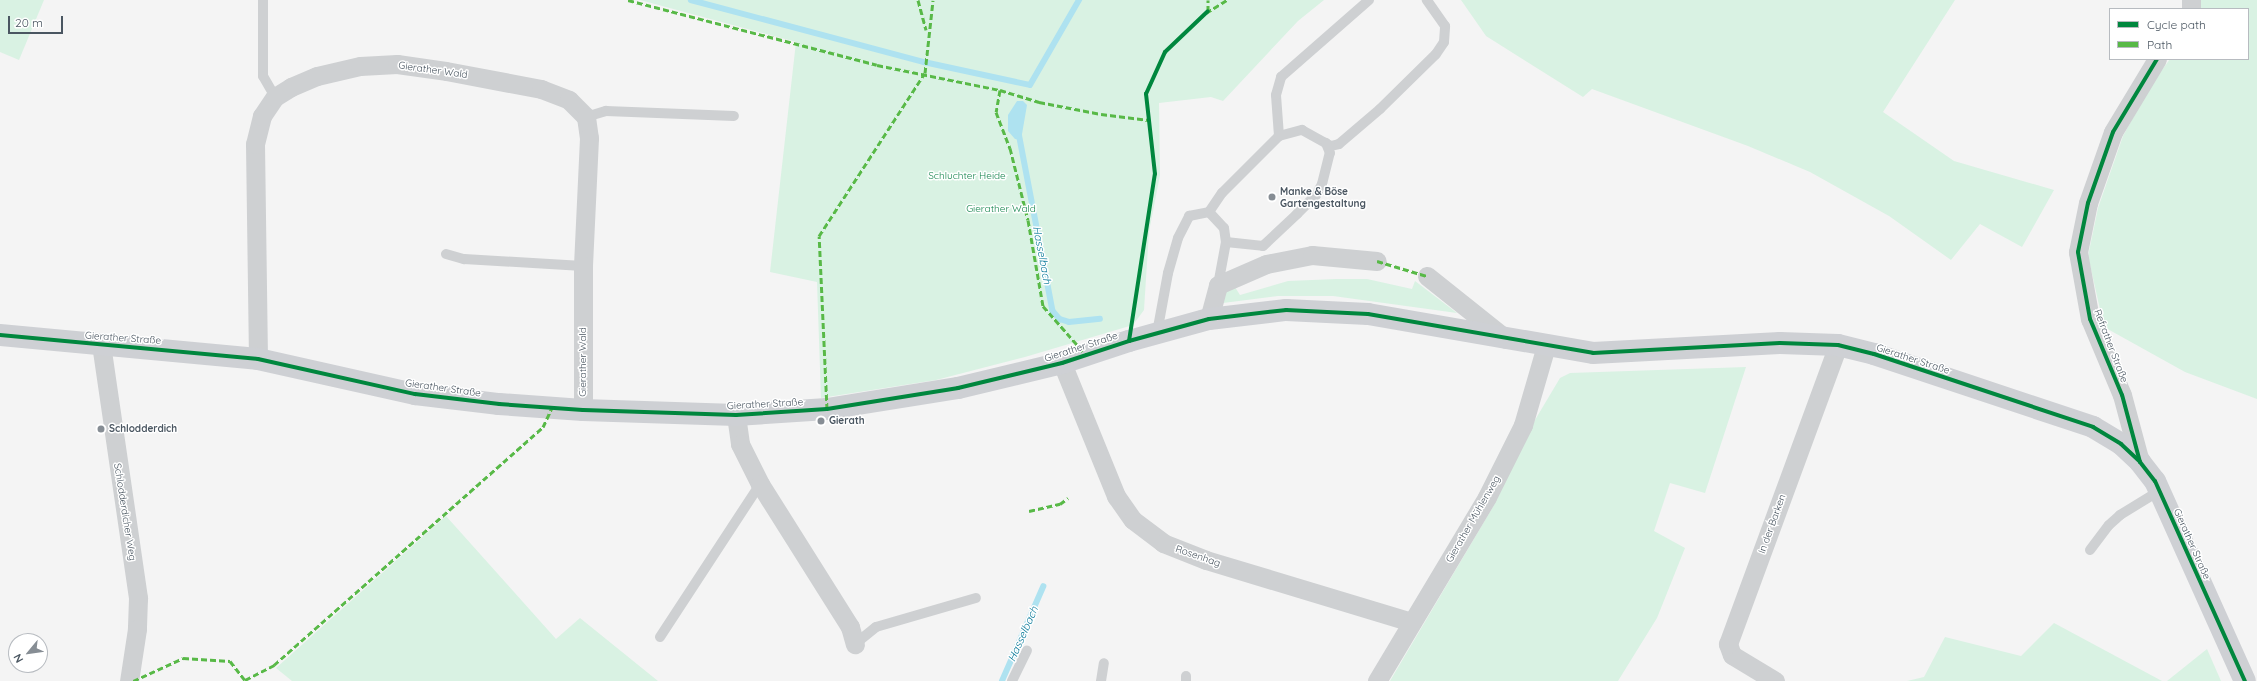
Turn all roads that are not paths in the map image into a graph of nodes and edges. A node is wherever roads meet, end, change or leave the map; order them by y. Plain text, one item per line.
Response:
1 (263, 0) edge
2 (1368, 0) edge
3 (1427, 0) edge
4 (2156, 60) edge
5 (276, 97) junction
6 (734, 116) dead end
7 (586, 117) junction
8 (1279, 136) junction
9 (1326, 143) junction
10 (1208, 212) junction
11 (1226, 242) junction
12 (446, 254) dead end
13 (1377, 261) dead end
14 (583, 266) junction
15 (1427, 276) dead end
16 (1218, 285) junction
17 (1208, 319) junction
18 (1157, 333) junction
19 (0, 335) edge
20 (1506, 339) junction
21 (101, 344) junction
22 (1546, 346) junction
23 (1838, 346) junction
24 (258, 359) junction
25 (1062, 363) junction
26 (583, 410) junction
27 (736, 415) junction
28 (2140, 462) junction
29 (760, 484) junction
30 (2159, 491) junction
31 (2090, 550) dead end
32 (976, 598) dead end
33 (1412, 622) junction
34 (660, 637) dead end
35 (855, 644) joint
36 (1027, 650) dead end
37 (1104, 663) dead end
38 (130, 681) edge
39 (1012, 681) edge
40 (1101, 681) edge
41 (1377, 681) edge
42 (1775, 681) edge
43 (2245, 681) edge

1 - 5 lane
2 - 8 lane
3 - 9 lane
4 - 28 street, Refrather Straße
5 - 7 street, Gierather Wald
5 - 24 street, Gierather Wald
6 - 7 lane
7 - 14 street, Gierather Wald
8 - 9 lane
8 - 10 lane
9 - 11 lane
10 - 11 lane
10 - 18 lane
11 - 16 lane
12 - 14 lane
13 - 16 street
14 - 26 street, Gierather Wald
15 - 20 street, Gierather Straße
16 - 17 street
17 - 18 street, Gierather Straße
17 - 20 street, Gierather Straße
18 - 25 street, Gierather Straße
19 - 21 street, Gierather Straße
20 - 22 street, Gierather Straße
21 - 24 street, Gierather Straße
21 - 38 street, Schlodderdicher Weg
22 - 23 street, Gierather Straße
22 - 33 street, Gierather Mühlenweg
23 - 28 street, Gierather Straße
23 - 42 street, In der Barken
24 - 26 street, Gierather Straße
25 - 27 street, Gierather Straße
25 - 33 street, Rosenhag
26 - 27 street, Gierather Straße
27 - 29 street
28 - 30 street, Gierather Straße
29 - 34 lane
29 - 35 street
30 - 31 lane
30 - 43 street, Gierather Straße
32 - 35 lane
33 - 41 street, Gierather Mühlenweg
36 - 39 lane
37 - 40 lane

